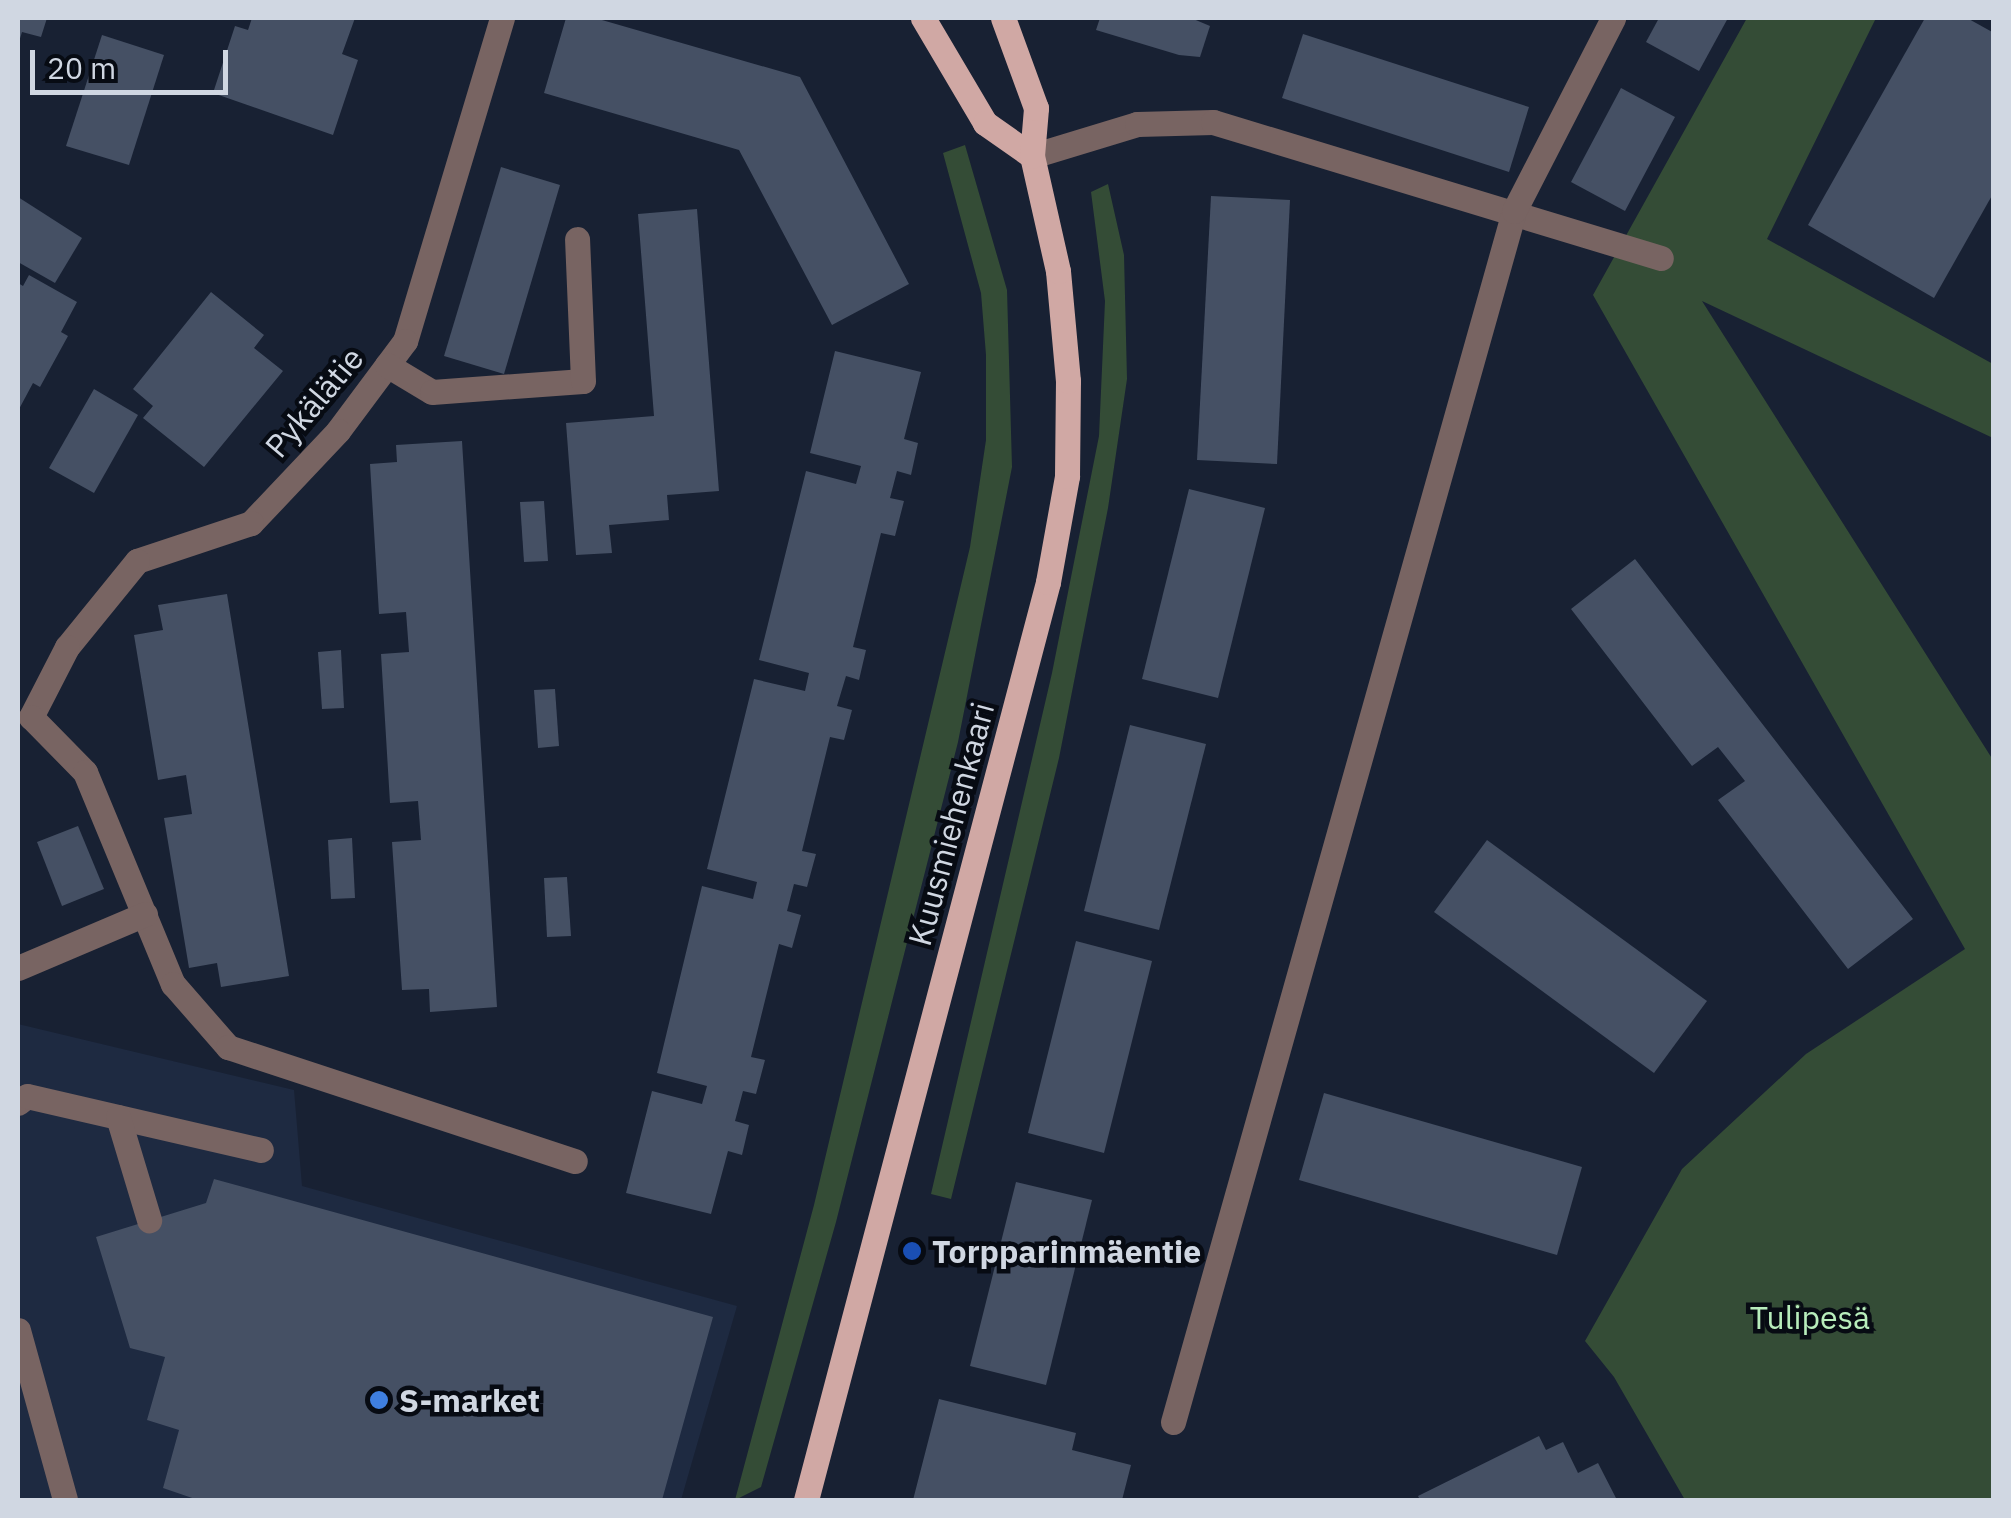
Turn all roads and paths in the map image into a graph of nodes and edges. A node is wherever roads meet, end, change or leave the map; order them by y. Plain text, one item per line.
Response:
1 (502, 18) edge
2 (923, 18) edge
3 (1002, 18) edge
4 (1613, 18) edge
5 (1032, 156) junction
6 (1514, 211) junction
7 (577, 239) dead end
8 (1661, 258) dead end
9 (387, 365) junction
10 (144, 914) junction
11 (18, 968) edge
12 (18, 1103) edge
13 (118, 1117) junction
14 (260, 1150) dead end
15 (575, 1161) dead end
16 (149, 1220) dead end
17 (18, 1330) edge
18 (1172, 1422) dead end
19 (65, 1500) edge
20 (806, 1500) edge

1 - 9 street, Pykälätie
2 - 5 main road
3 - 5 main road, Kuusmiehenkaari
4 - 6 street
5 - 6 street
5 - 20 main road, Kuusmiehenkaari
6 - 8 street
6 - 18 street
7 - 9 street
9 - 10 street, Pykälätie
10 - 11 street
10 - 15 street
12 - 13 street
13 - 14 street
13 - 16 street
17 - 19 street

